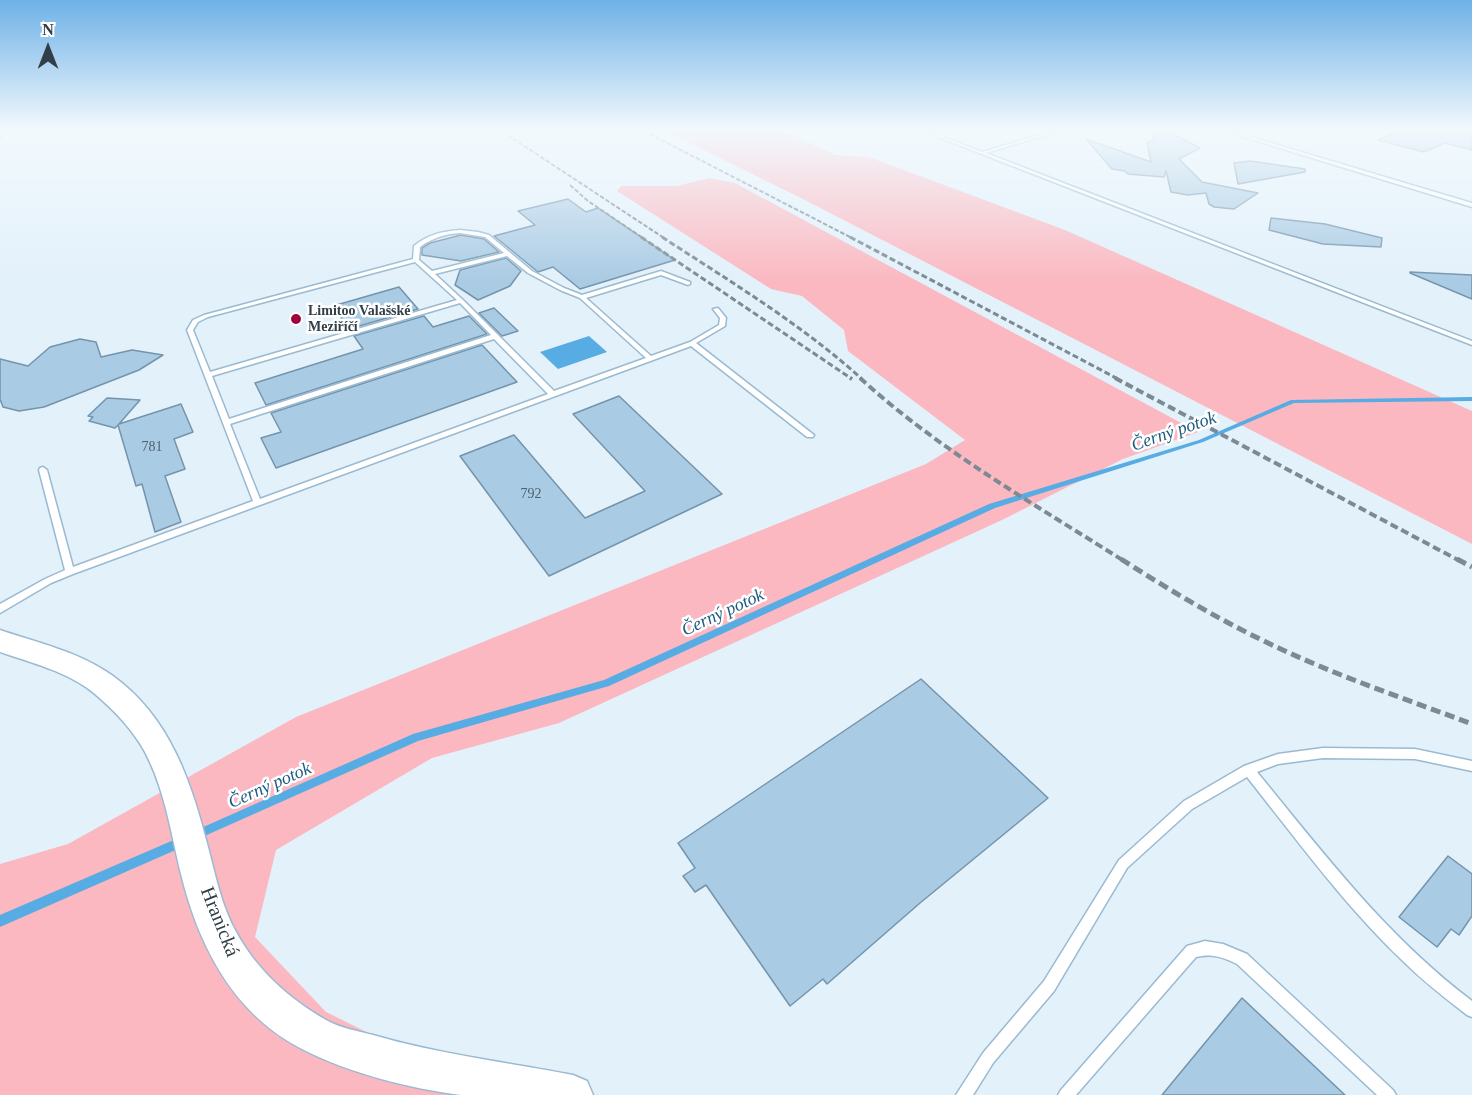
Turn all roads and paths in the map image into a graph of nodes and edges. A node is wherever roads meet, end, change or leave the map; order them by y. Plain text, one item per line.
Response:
1 (1049, 179) edge
2 (1386, 179) edge
3 (1472, 205) edge
4 (506, 254) junction
5 (416, 260) junction
6 (432, 273) junction
7 (688, 283) dead end
8 (582, 297) junction
9 (461, 301) junction
10 (716, 309) dead end
11 (496, 336) junction
12 (692, 343) junction
13 (1472, 343) edge
14 (650, 358) junction
15 (208, 375) junction
16 (552, 394) junction
17 (228, 422) junction
18 (810, 435) dead end
19 (43, 470) dead end
20 (258, 504) junction
21 (70, 572) junction
22 (0, 609) edge
23 (0, 641) edge
24 (1472, 766) edge
25 (1248, 770) junction
26 (1472, 1010) edge
27 (573, 1095) edge
28 (964, 1095) edge
29 (1066, 1095) edge
30 (1388, 1095) edge

1 - 13 lane
2 - 3 lane
4 - 5 lane
4 - 6 lane
4 - 8 lane
5 - 6 lane
5 - 15 lane
6 - 9 lane
7 - 8 lane
8 - 14 lane
9 - 11 lane
9 - 15 lane
10 - 12 lane
11 - 16 lane
11 - 17 lane
12 - 14 lane
12 - 18 lane
14 - 16 lane
15 - 17 lane
16 - 20 lane
17 - 20 lane
19 - 21 lane
20 - 21 lane
21 - 22 lane
23 - 27 street, Hranická
24 - 25 lane
25 - 26 lane
25 - 28 lane
29 - 30 lane

